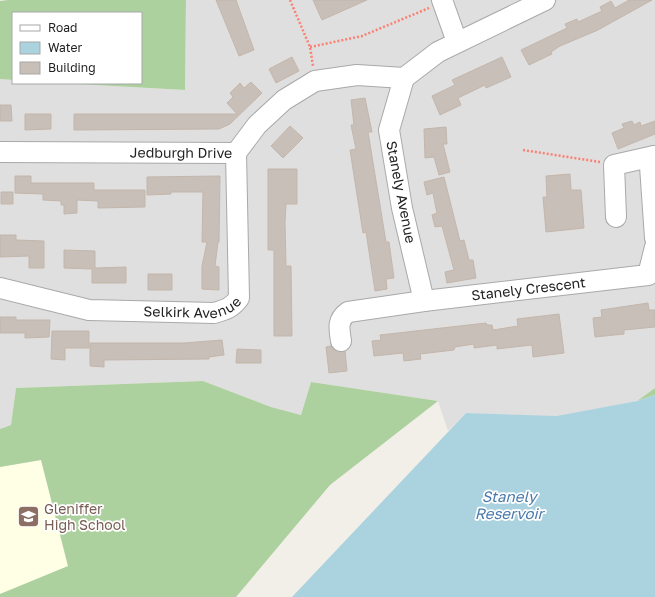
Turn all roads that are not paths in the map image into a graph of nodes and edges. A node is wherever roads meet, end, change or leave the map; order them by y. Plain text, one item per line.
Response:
1 (545, 0) edge
2 (442, 1) edge
3 (457, 42) junction
4 (404, 78) junction
5 (0, 152) edge
6 (236, 153) junction
7 (654, 156) edge
8 (616, 217) dead end
9 (655, 238) edge
10 (655, 247) edge
11 (0, 288) edge
12 (424, 301) junction
13 (341, 341) dead end

1 - 3 street
2 - 3 street
3 - 4 street
4 - 6 street, Jedburgh Drive
4 - 12 street, Stanely Avenue
5 - 6 street, Jedburgh Drive
6 - 11 street, Selkirk Avenue
7 - 8 street
7 - 9 street
10 - 12 street, Stanely Crescent
12 - 13 street, Stanely Crescent

